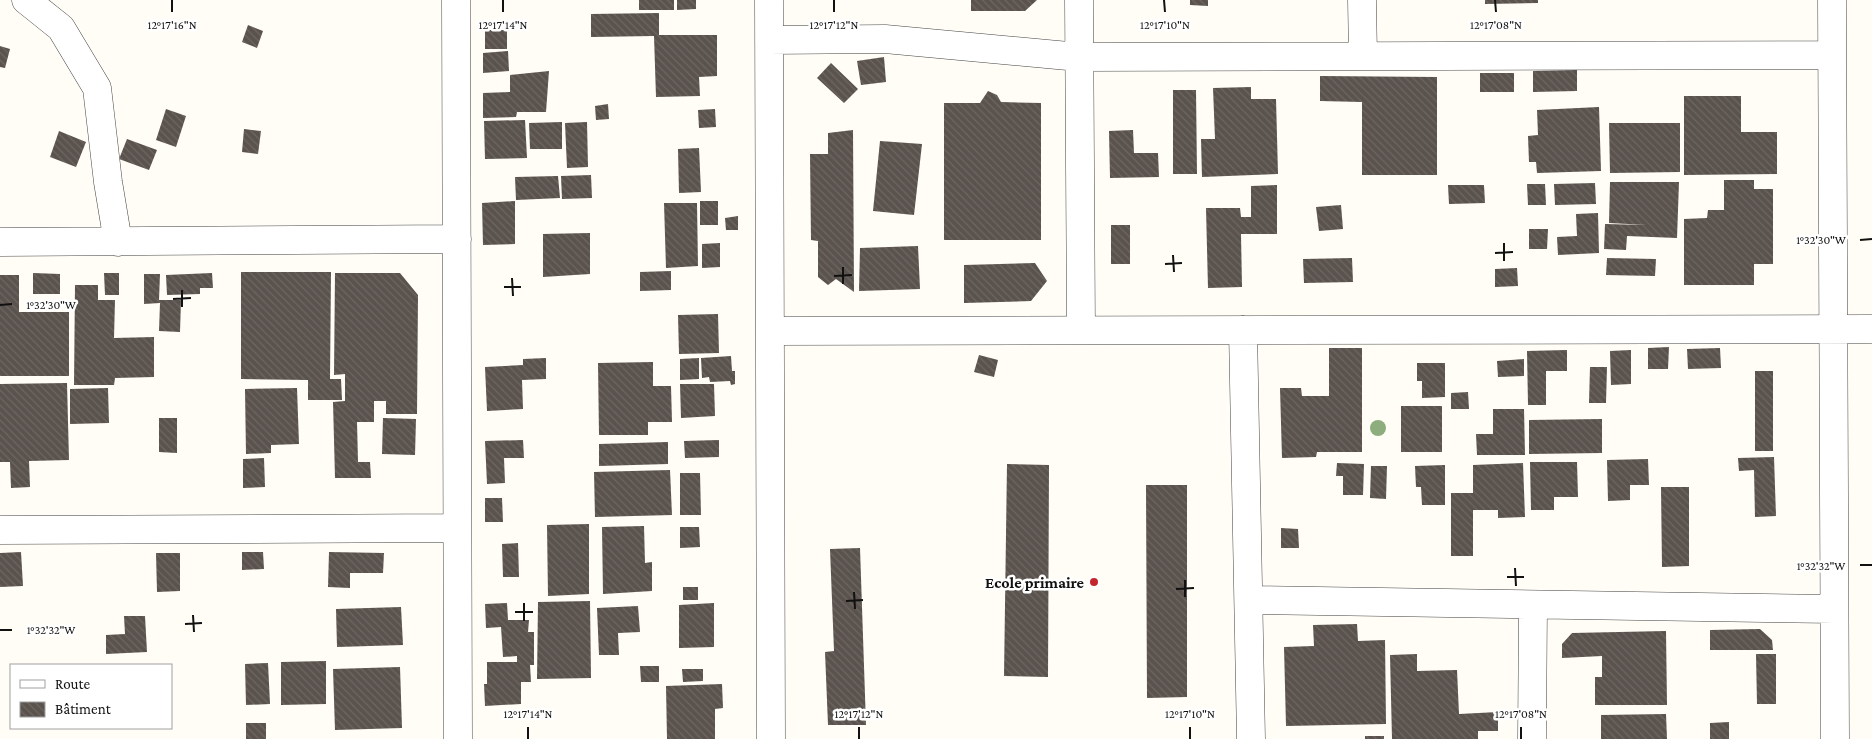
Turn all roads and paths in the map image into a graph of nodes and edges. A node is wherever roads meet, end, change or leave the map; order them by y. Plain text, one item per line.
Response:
1 (26, 0) edge
2 (456, 0) edge
3 (768, 0) edge
4 (1079, 0) edge
5 (1362, 0) edge
6 (1832, 0) edge
7 (769, 40) junction
8 (1832, 55) junction
9 (1363, 56) junction
10 (1080, 57) junction
11 (457, 239) junction
12 (0, 242) edge
13 (118, 242) junction
14 (1834, 329) junction
15 (1872, 329) edge
16 (1081, 330) junction
17 (1243, 330) junction
18 (770, 331) junction
19 (458, 528) junction
20 (0, 530) edge
21 (1250, 600) junction
22 (1533, 605) junction
23 (1834, 609) junction
24 (458, 739) edge
25 (772, 739) edge
26 (1252, 739) edge
27 (1532, 739) edge
28 (1835, 739) edge

1 - 13 street
2 - 11 street
3 - 7 street
4 - 10 street
5 - 9 street
6 - 8 street
7 - 10 street
7 - 18 street
8 - 9 street
8 - 14 street
9 - 10 street
10 - 16 street
11 - 13 street
11 - 19 street
12 - 13 street
14 - 15 street
14 - 17 street
14 - 23 street
16 - 17 street
16 - 18 street
17 - 21 street
18 - 25 street
19 - 20 street
19 - 24 street
21 - 22 street
21 - 26 street
22 - 23 street
22 - 27 street
23 - 28 street

